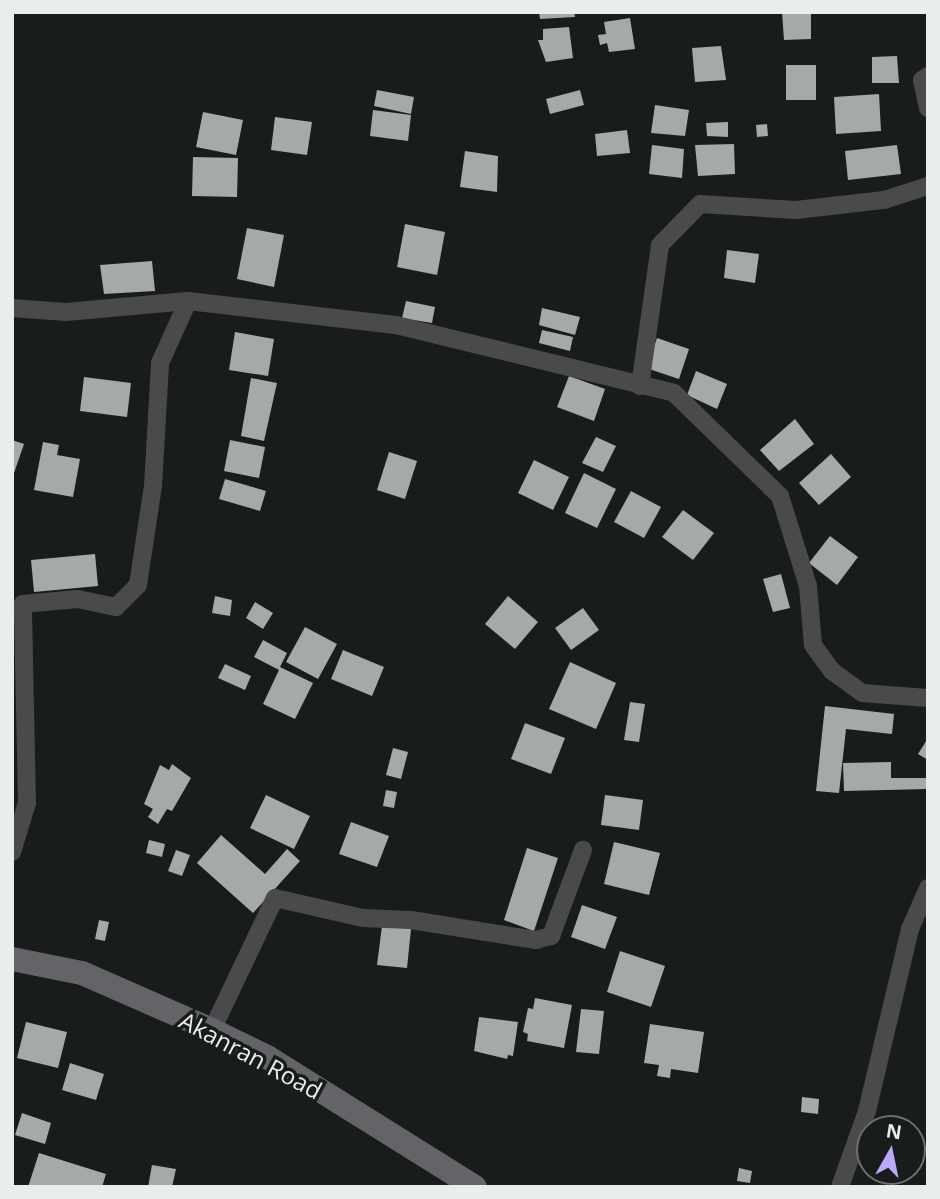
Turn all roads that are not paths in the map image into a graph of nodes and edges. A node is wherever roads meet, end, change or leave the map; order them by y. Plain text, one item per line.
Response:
1 (928, 76) edge
2 (928, 108) edge
3 (928, 186) edge
4 (188, 301) junction
5 (12, 309) edge
6 (640, 386) junction
7 (928, 698) edge
8 (583, 850) dead end
9 (12, 852) edge
10 (928, 888) edge
11 (12, 958) edge
12 (212, 1030) junction
13 (475, 1187) edge
14 (840, 1187) edge

1 - 2 street
3 - 6 street
4 - 5 street
4 - 6 street
4 - 9 street
6 - 7 street
8 - 12 street
10 - 14 street
11 - 12 main road, Akanran Road
12 - 13 main road, Akanran Road

